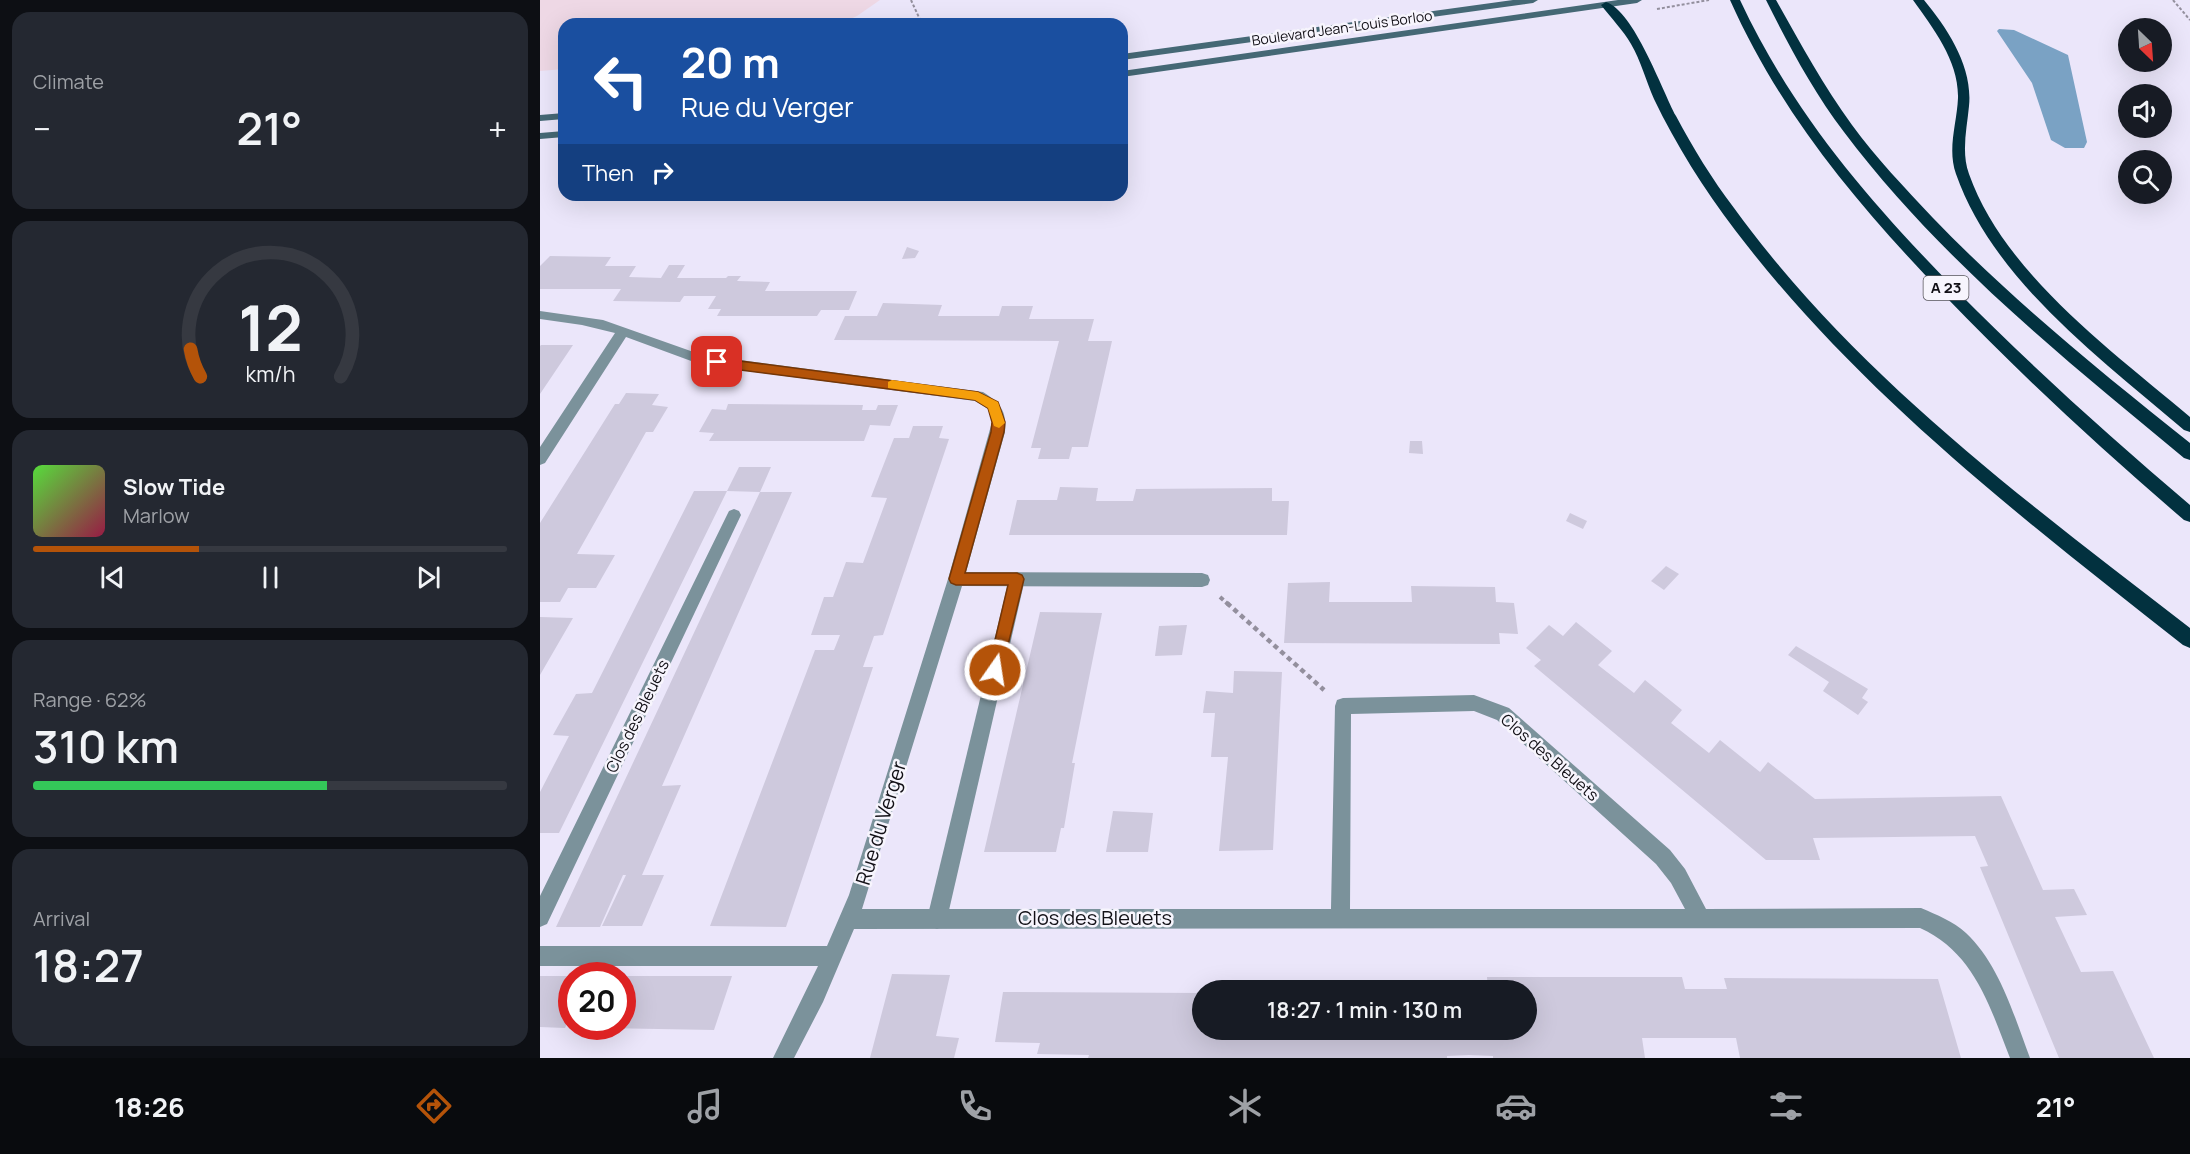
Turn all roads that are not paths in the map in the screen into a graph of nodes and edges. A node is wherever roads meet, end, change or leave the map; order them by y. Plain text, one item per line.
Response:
1 (1533, 0) edge
2 (1637, 0) edge
3 (1735, 0) edge
4 (1772, 0) edge
5 (1918, 0) edge
6 (1604, 2) edge
7 (1128, 56) edge
8 (1128, 73) edge
9 (558, 116) edge
10 (540, 118) edge
11 (558, 134) edge
12 (540, 136) edge
13 (540, 315) edge
14 (623, 331) junction
15 (2190, 426) edge
16 (2190, 453) edge
17 (540, 459) edge
18 (734, 515) dead end
19 (2190, 516) edge
20 (956, 579) junction
21 (1017, 579) junction
22 (1202, 580) road end
23 (2190, 639) edge
24 (540, 917) edge
25 (1340, 918) junction
26 (1700, 918) junction
27 (850, 919) junction
28 (937, 919) junction
29 (540, 956) edge
30 (834, 956) junction
31 (783, 1058) edge
32 (2020, 1058) edge

1 - 7 main road, Boulevard Jean-Louis Borloo
2 - 6 main road, Boulevard Jean-Louis Borloo
3 - 19 highway, A 23
4 - 16 highway, A 23
5 - 15 highway
6 - 8 main road, Boulevard Jean-Louis Borloo
6 - 23 highway
9 - 10 main road
11 - 12 main road
13 - 14 street, Rue du Verger
14 - 17 street
14 - 20 street, Rue du Verger
18 - 24 street, Clos des Bleuets
20 - 21 street
20 - 27 street, Rue du Verger
21 - 22 street
21 - 28 street
25 - 26 street, Clos des Bleuets
25 - 26 street, Clos des Bleuets
25 - 28 street, Clos des Bleuets
26 - 32 street, Clos des Bleuets
27 - 28 street, Clos des Bleuets
27 - 30 street, Rue du Verger
29 - 30 street
30 - 31 street, Rue du Verger

